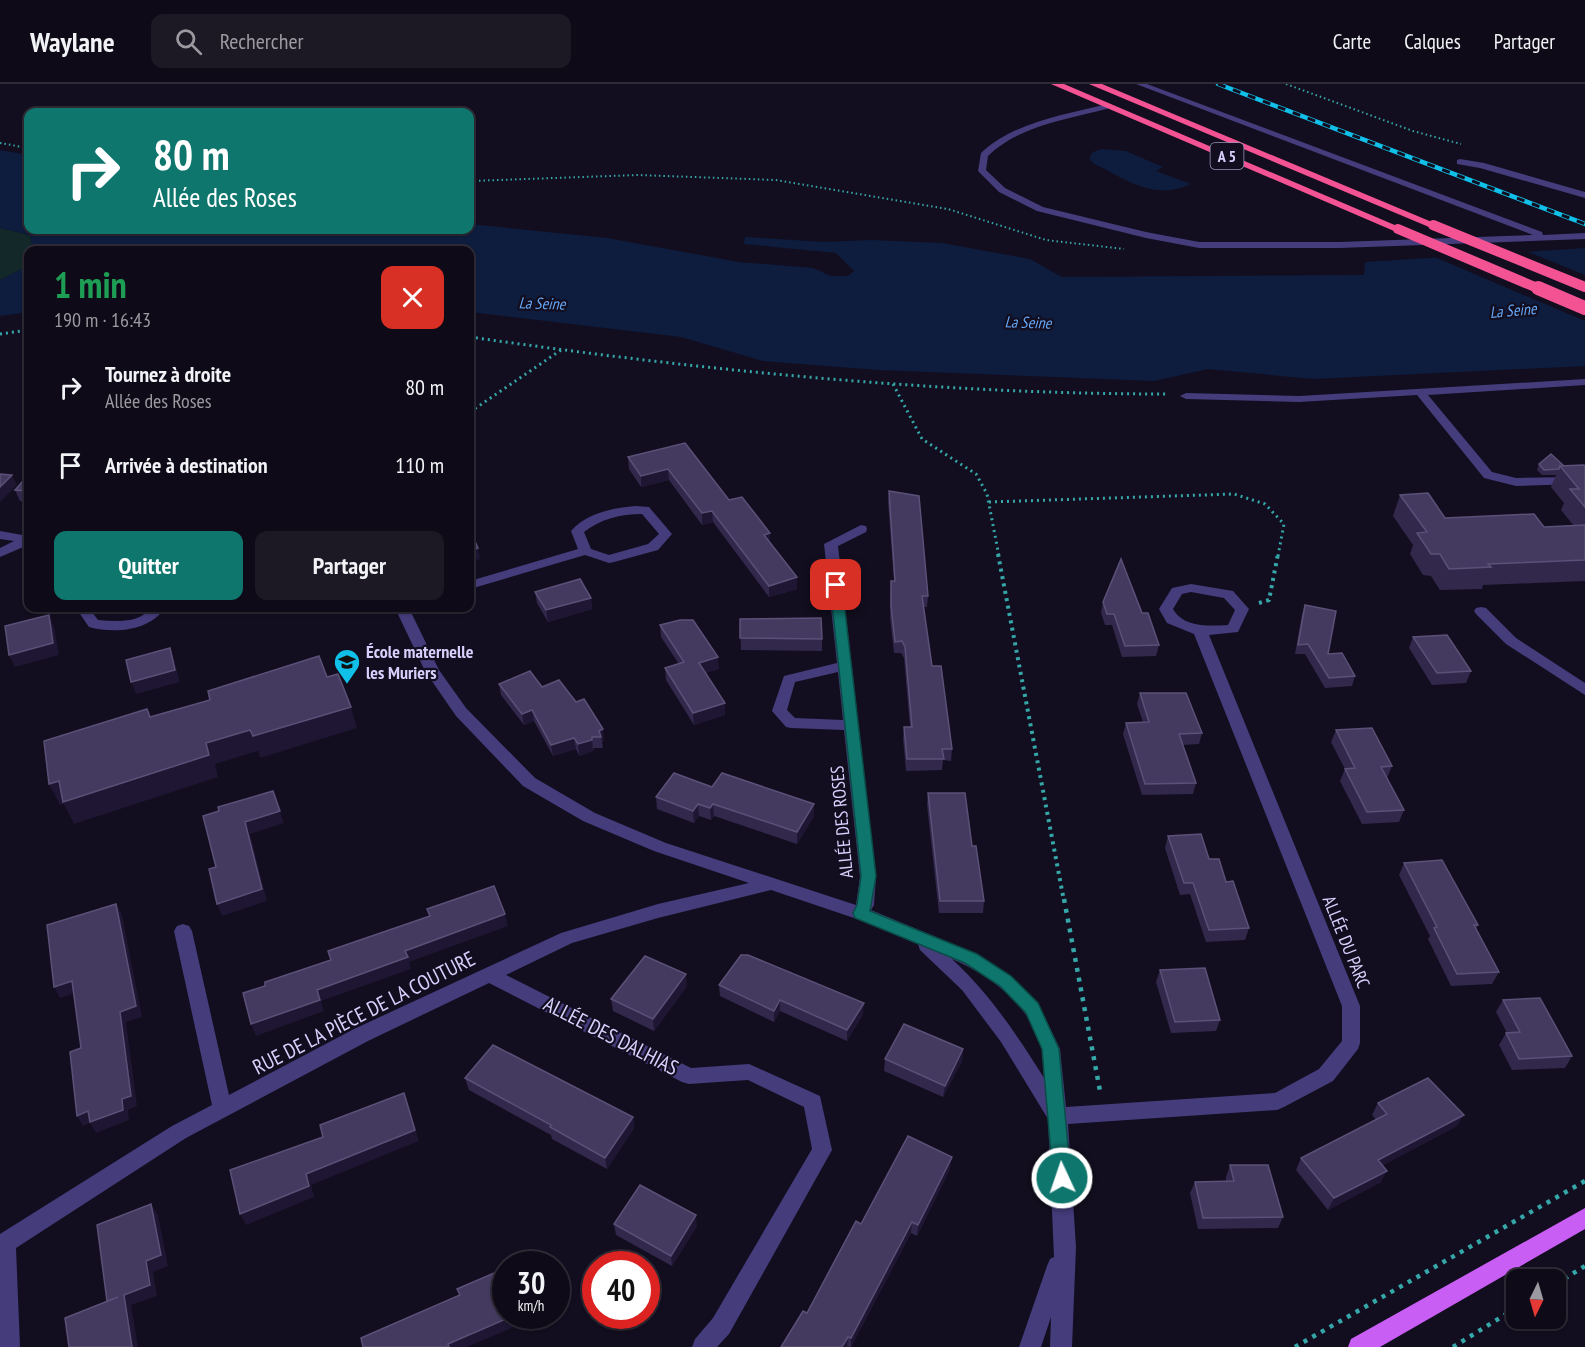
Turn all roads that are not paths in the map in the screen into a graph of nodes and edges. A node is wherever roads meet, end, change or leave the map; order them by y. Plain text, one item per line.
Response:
1 (1056, 84) edge
2 (1094, 84) edge
3 (1140, 84) edge
4 (1107, 106) junction
5 (1460, 162) dead end
6 (1585, 195) edge
7 (1585, 236) edge
8 (1545, 237) junction
9 (1585, 288) edge
10 (1585, 308) edge
11 (1585, 382) edge
12 (1420, 392) junction
13 (1186, 396) road end
14 (1581, 481) edge
15 (861, 529) dead end
16 (0, 535) edge
17 (24, 539) edge
18 (24, 542) edge
19 (585, 552) junction
20 (0, 553) edge
21 (474, 584) edge
22 (1481, 611) dead end
23 (86, 612) edge
24 (156, 612) edge
25 (404, 612) edge
26 (1200, 631) junction
27 (845, 666) junction
28 (1585, 690) edge
29 (852, 725) junction
30 (775, 883) junction
31 (860, 913) junction
32 (183, 931) dead end
33 (922, 941) junction
34 (489, 975) junction
35 (223, 1110) junction
36 (1057, 1116) junction
37 (1585, 1218) edge
38 (3, 1244) edge
39 (1065, 1247) junction
40 (9, 1347) edge
41 (703, 1347) edge
42 (1030, 1347) edge
43 (1061, 1347) edge
44 (1359, 1347) edge

1 - 4 highway, A 5
2 - 9 highway, A 5, bridge
3 - 8 street
4 - 8 street
4 - 10 highway, A 5, bridge
5 - 6 street
7 - 8 street
11 - 12 street
12 - 13 street
12 - 14 street
15 - 27 street, ALLÉE DES ROSES
16 - 17 street
18 - 20 street
19 - 19 street
19 - 21 street
22 - 28 street
23 - 24 street
25 - 30 street
26 - 26 street
26 - 36 street, ALLÉE DU PARC
27 - 29 street, ALLÉE DES ROSES
27 - 29 street
29 - 31 street, ALLÉE DES ROSES
30 - 31 street
30 - 34 street, RUE DE LA PIÈCE DE LA COUTURE
31 - 33 street
32 - 35 street
33 - 36 street
33 - 36 street
34 - 35 street, RUE DE LA PIÈCE DE LA COUTURE
34 - 41 street, ALLÉE DES DALHIAS
35 - 38 street, RUE DE LA PIÈCE DE LA COUTURE
36 - 39 street
37 - 44 main road
38 - 40 street
39 - 42 street
39 - 43 street

